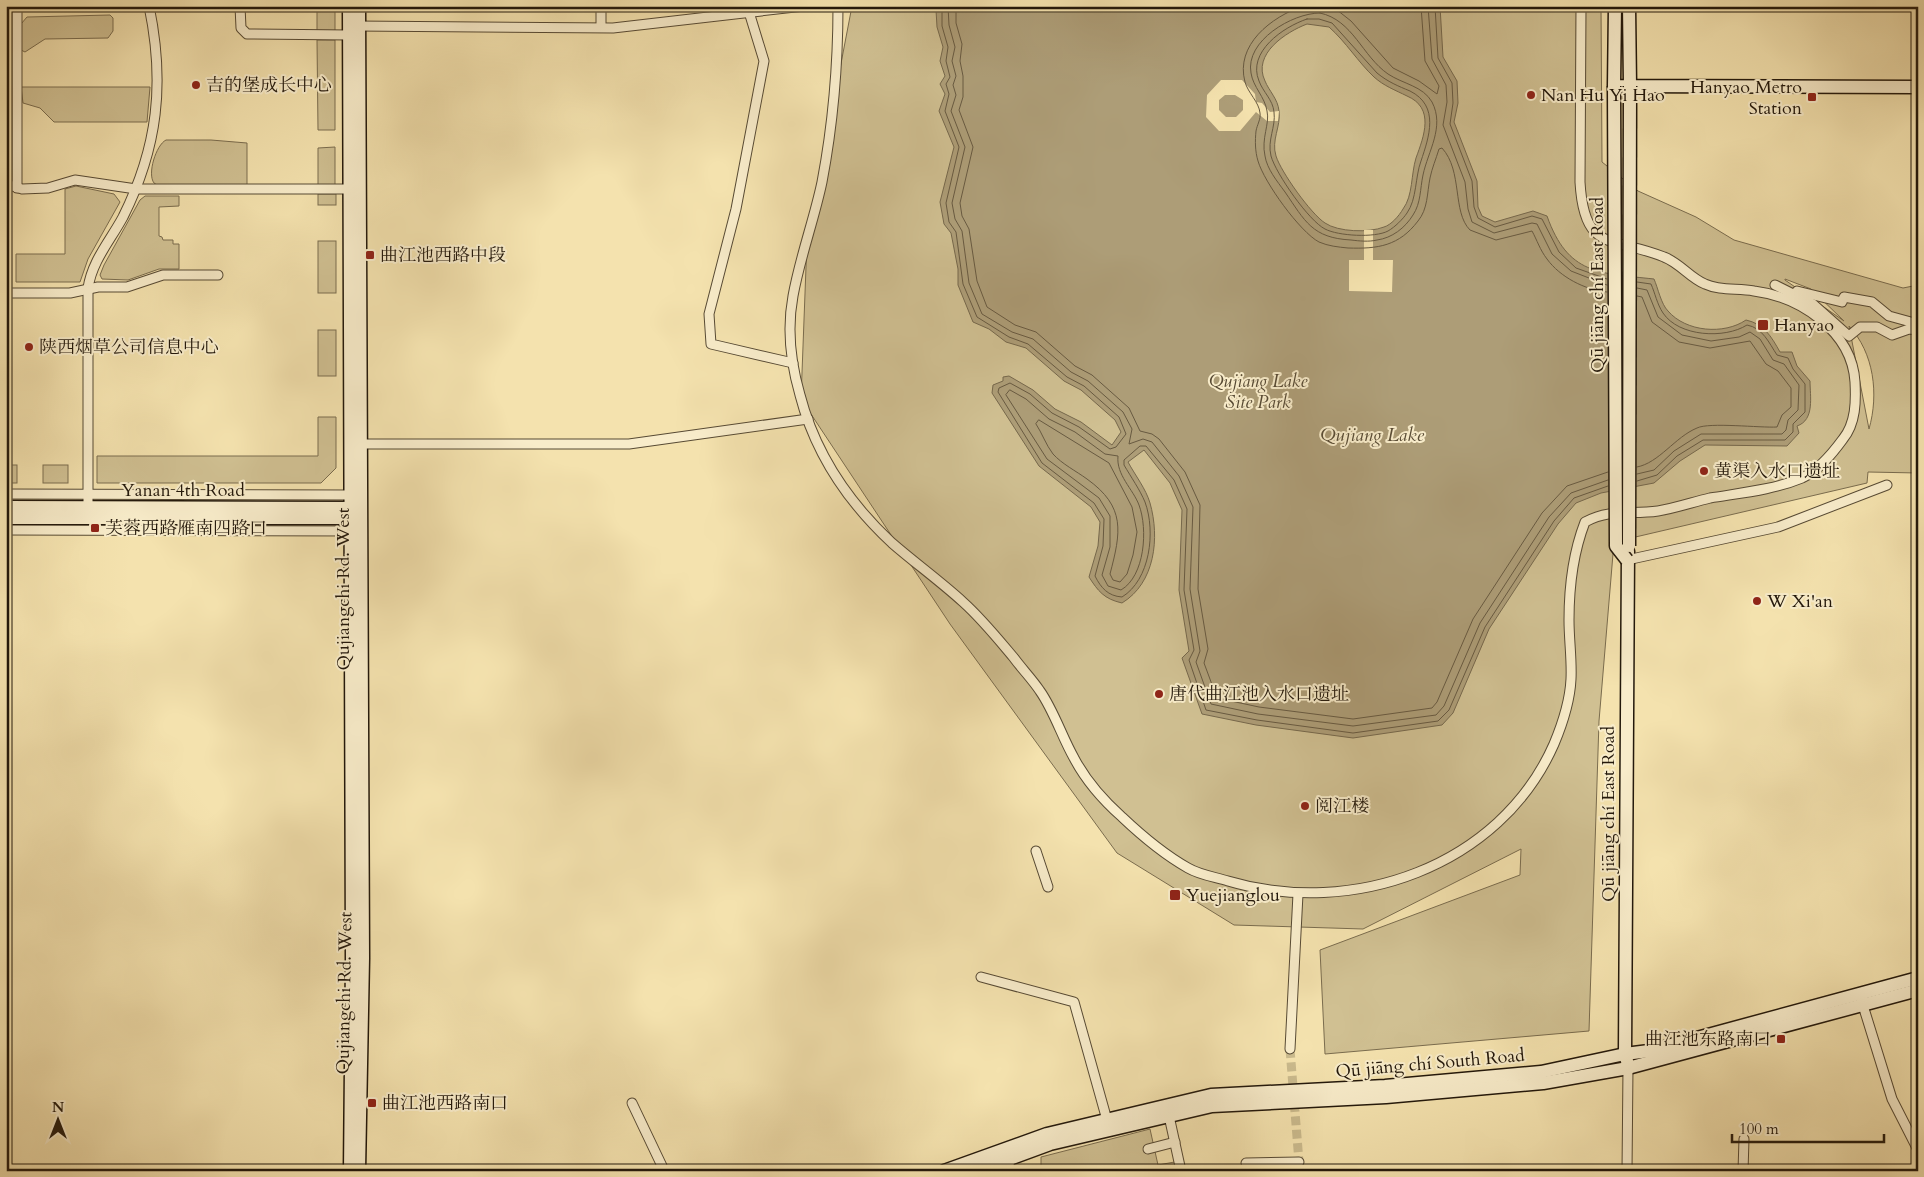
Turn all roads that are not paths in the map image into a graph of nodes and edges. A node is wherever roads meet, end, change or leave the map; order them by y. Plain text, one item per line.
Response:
1 (17, 6) edge
2 (149, 6) edge
3 (240, 6) edge
4 (349, 6) edge
5 (359, 6) edge
6 (601, 6) edge
7 (804, 6) edge
8 (838, 6) edge
9 (1581, 6) edge
10 (1614, 6) edge
11 (1630, 6) edge
12 (749, 12) junction
13 (601, 27) junction
14 (353, 29) junction
15 (1614, 86) junction
16 (1630, 86) junction
17 (1918, 88) edge
18 (6, 184) edge
19 (17, 188) junction
20 (136, 189) junction
21 (350, 189) junction
22 (218, 275) dead end
23 (88, 289) junction
24 (6, 293) edge
25 (1918, 324) edge
26 (1918, 330) edge
27 (793, 363) junction
28 (808, 419) junction
29 (360, 444) junction
30 (1887, 484) dead end
31 (6, 494) edge
32 (88, 501) junction
33 (6, 507) edge
34 (355, 513) junction
35 (6, 518) edge
36 (6, 530) edge
37 (1627, 560) junction
38 (1036, 851) dead end
39 (1048, 887) dead end
40 (1298, 894) junction
41 (981, 977) dead end
42 (1918, 978) edge
43 (1918, 990) edge
44 (1861, 1000) junction
45 (1290, 1049) tunnel mouth
46 (1625, 1054) junction
47 (1628, 1068) junction
48 (632, 1103) dead end
49 (1169, 1116) junction
50 (1106, 1120) junction
51 (1744, 1139) dead end
52 (1175, 1142) junction
53 (1148, 1149) dead end
54 (1918, 1150) edge
55 (1007, 1160) edge
56 (1299, 1162) dead end
57 (1246, 1163) dead end
58 (350, 1171) edge
59 (359, 1171) edge
60 (662, 1171) edge
61 (944, 1171) edge
62 (977, 1171) edge
63 (1181, 1171) edge
64 (1627, 1171) edge
65 (1743, 1171) edge

1 - 19 street
2 - 20 street
3 - 14 street
4 - 14 main road, Qujiangchi Rd. West
5 - 14 main road, Qujiangchi Rd. West
6 - 13 street
7 - 12 street
8 - 27 street
9 - 40 street
10 - 15 main road, Qū jiāng chí East Road
11 - 16 main road, Qū jiāng chí East Road
12 - 13 street
12 - 27 street
13 - 14 street
14 - 21 main road, Qujiangchi Rd. West
14 - 29 main road, Qujiangchi Rd. West
15 - 16 main road
15 - 37 main road, Qū jiāng chí East Road, bridge
16 - 17 main road
16 - 37 main road, Qū jiāng chí East Road, bridge
18 - 19 street
19 - 20 street
20 - 21 street
20 - 23 street
21 - 34 main road, Qujiangchi Rd. West
22 - 23 street
23 - 24 street
23 - 32 street
25 - 26 street
27 - 28 street
28 - 29 street
28 - 40 street
29 - 34 main road, Qujiangchi Rd. West
30 - 37 street
31 - 32 street
32 - 33 main road, Yanan 4th Road
32 - 34 main road, Yanan 4th Road
34 - 35 main road, Yanan 4th Road
34 - 36 street
34 - 58 main road, Qujiangchi Rd. West
34 - 59 main road, Qujiangchi Rd. West
37 - 46 main road, Qū jiāng chí East Road
38 - 39 street
40 - 45 street
41 - 50 street
42 - 44 main road, Qū jiāng chí South Road
43 - 44 main road, Qū jiāng chí South Road
44 - 46 main road, Qū jiāng chí South Road
44 - 47 main road, Qū jiāng chí South Road
44 - 54 street
46 - 47 main road, Qū jiāng chí East Road
46 - 50 main road, Qū jiāng chí South Road
47 - 49 main road, Qū jiāng chí South Road
47 - 64 street
48 - 60 street
49 - 52 street
49 - 55 main road, Qū jiāng chí South Road
50 - 55 main road, Qū jiāng chí South Road
51 - 65 street
52 - 53 street
52 - 63 street
55 - 61 main road, Qū jiāng chí South Road
55 - 62 main road, Qū jiāng chí South Road
56 - 57 street

